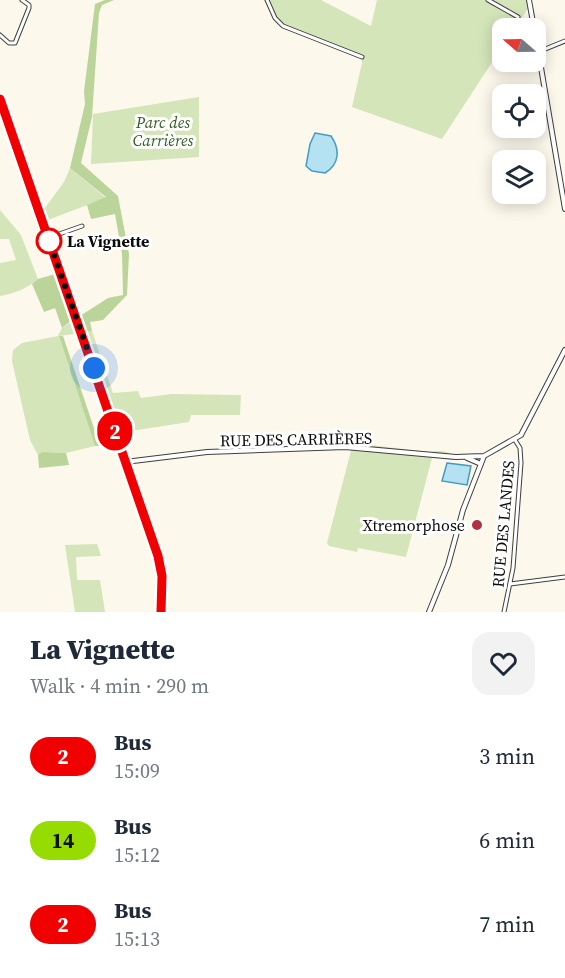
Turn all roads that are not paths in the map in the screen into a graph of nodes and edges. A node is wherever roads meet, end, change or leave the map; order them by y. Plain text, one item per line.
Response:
1 (22, 0) edge
2 (267, 0) edge
3 (488, 0) edge
4 (530, 0) edge
5 (518, 17) dead end
6 (533, 18) edge
7 (0, 35) edge
8 (565, 41) edge
9 (546, 49) edge
10 (362, 57) dead end
11 (541, 72) edge
12 (0, 99) edge
13 (565, 209) edge
14 (82, 226) dead end
15 (48, 238) junction
16 (565, 350) edge
17 (514, 440) junction
18 (484, 456) junction
19 (467, 457) junction
20 (126, 462) junction
21 (481, 464) junction
22 (565, 577) edge
23 (510, 584) junction
24 (161, 612) edge
25 (429, 612) edge
26 (504, 612) edge

1 - 7 street
2 - 10 street
3 - 5 street
4 - 6 street
8 - 9 street
11 - 13 street
12 - 15 main road
14 - 15 street
15 - 20 main road
16 - 17 street
17 - 18 street
17 - 23 street, RUE DES LANDES
18 - 19 street, RUE DES CARRIÈRES
18 - 21 street
19 - 20 street, RUE DES CARRIÈRES
19 - 21 street, RUE DES CARRIÈRES
20 - 24 main road
21 - 25 street
22 - 23 street
23 - 26 street, RUE DES LANDES

